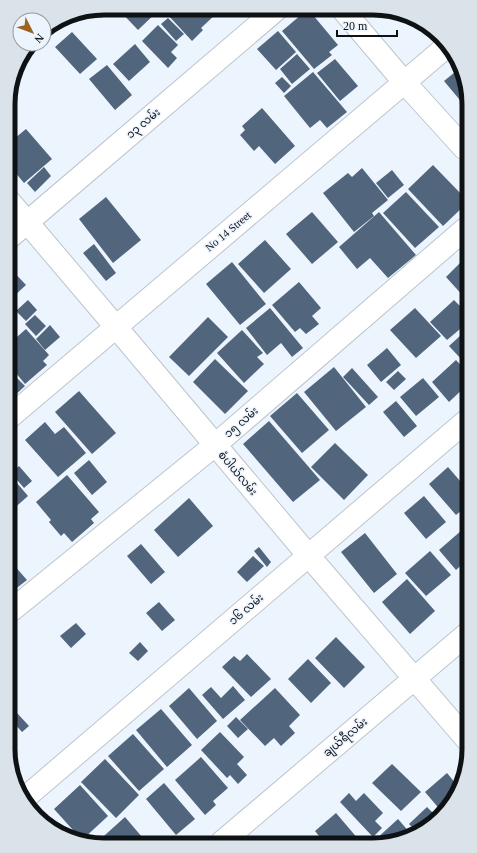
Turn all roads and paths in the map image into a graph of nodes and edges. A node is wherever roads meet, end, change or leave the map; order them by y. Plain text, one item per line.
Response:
1 (270, 15) edge
2 (347, 15) edge
3 (443, 49) edge
4 (404, 82) junction
5 (462, 146) edge
6 (15, 208) edge
7 (26, 222) junction
8 (15, 232) edge
9 (462, 232) edge
10 (116, 327) junction
11 (15, 413) edge
12 (462, 424) edge
13 (214, 445) junction
14 (308, 555) junction
15 (15, 608) edge
16 (462, 638) edge
17 (415, 678) junction
18 (462, 734) edge
19 (28, 795) edge
20 (227, 838) edge

1 - 7 street, ၁၃ လမ်း
2 - 4 street
3 - 4 street, No 14 Street
4 - 5 street
4 - 10 street, No 14 Street
6 - 7 street, စံပါယ်လမ်း
7 - 8 street, ၁၃ လမ်း
7 - 10 street, စံပါယ်လမ်း
9 - 13 street, ၁၅ လမ်း
10 - 11 street, No 14 Street
10 - 13 street, စံပါယ်လမ်း
12 - 14 street, ၁၆ လမ်း
13 - 14 street, စံပါယ်လမ်း
13 - 15 street, ၁၅ လမ်း
14 - 17 street, စံပါယ်လမ်း
14 - 19 street, ၁၆ လမ်း
16 - 17 street, ချယ်ရီလမ်း
17 - 18 street, စံပါယ်လမ်း
17 - 20 street, ချယ်ရီလမ်း

